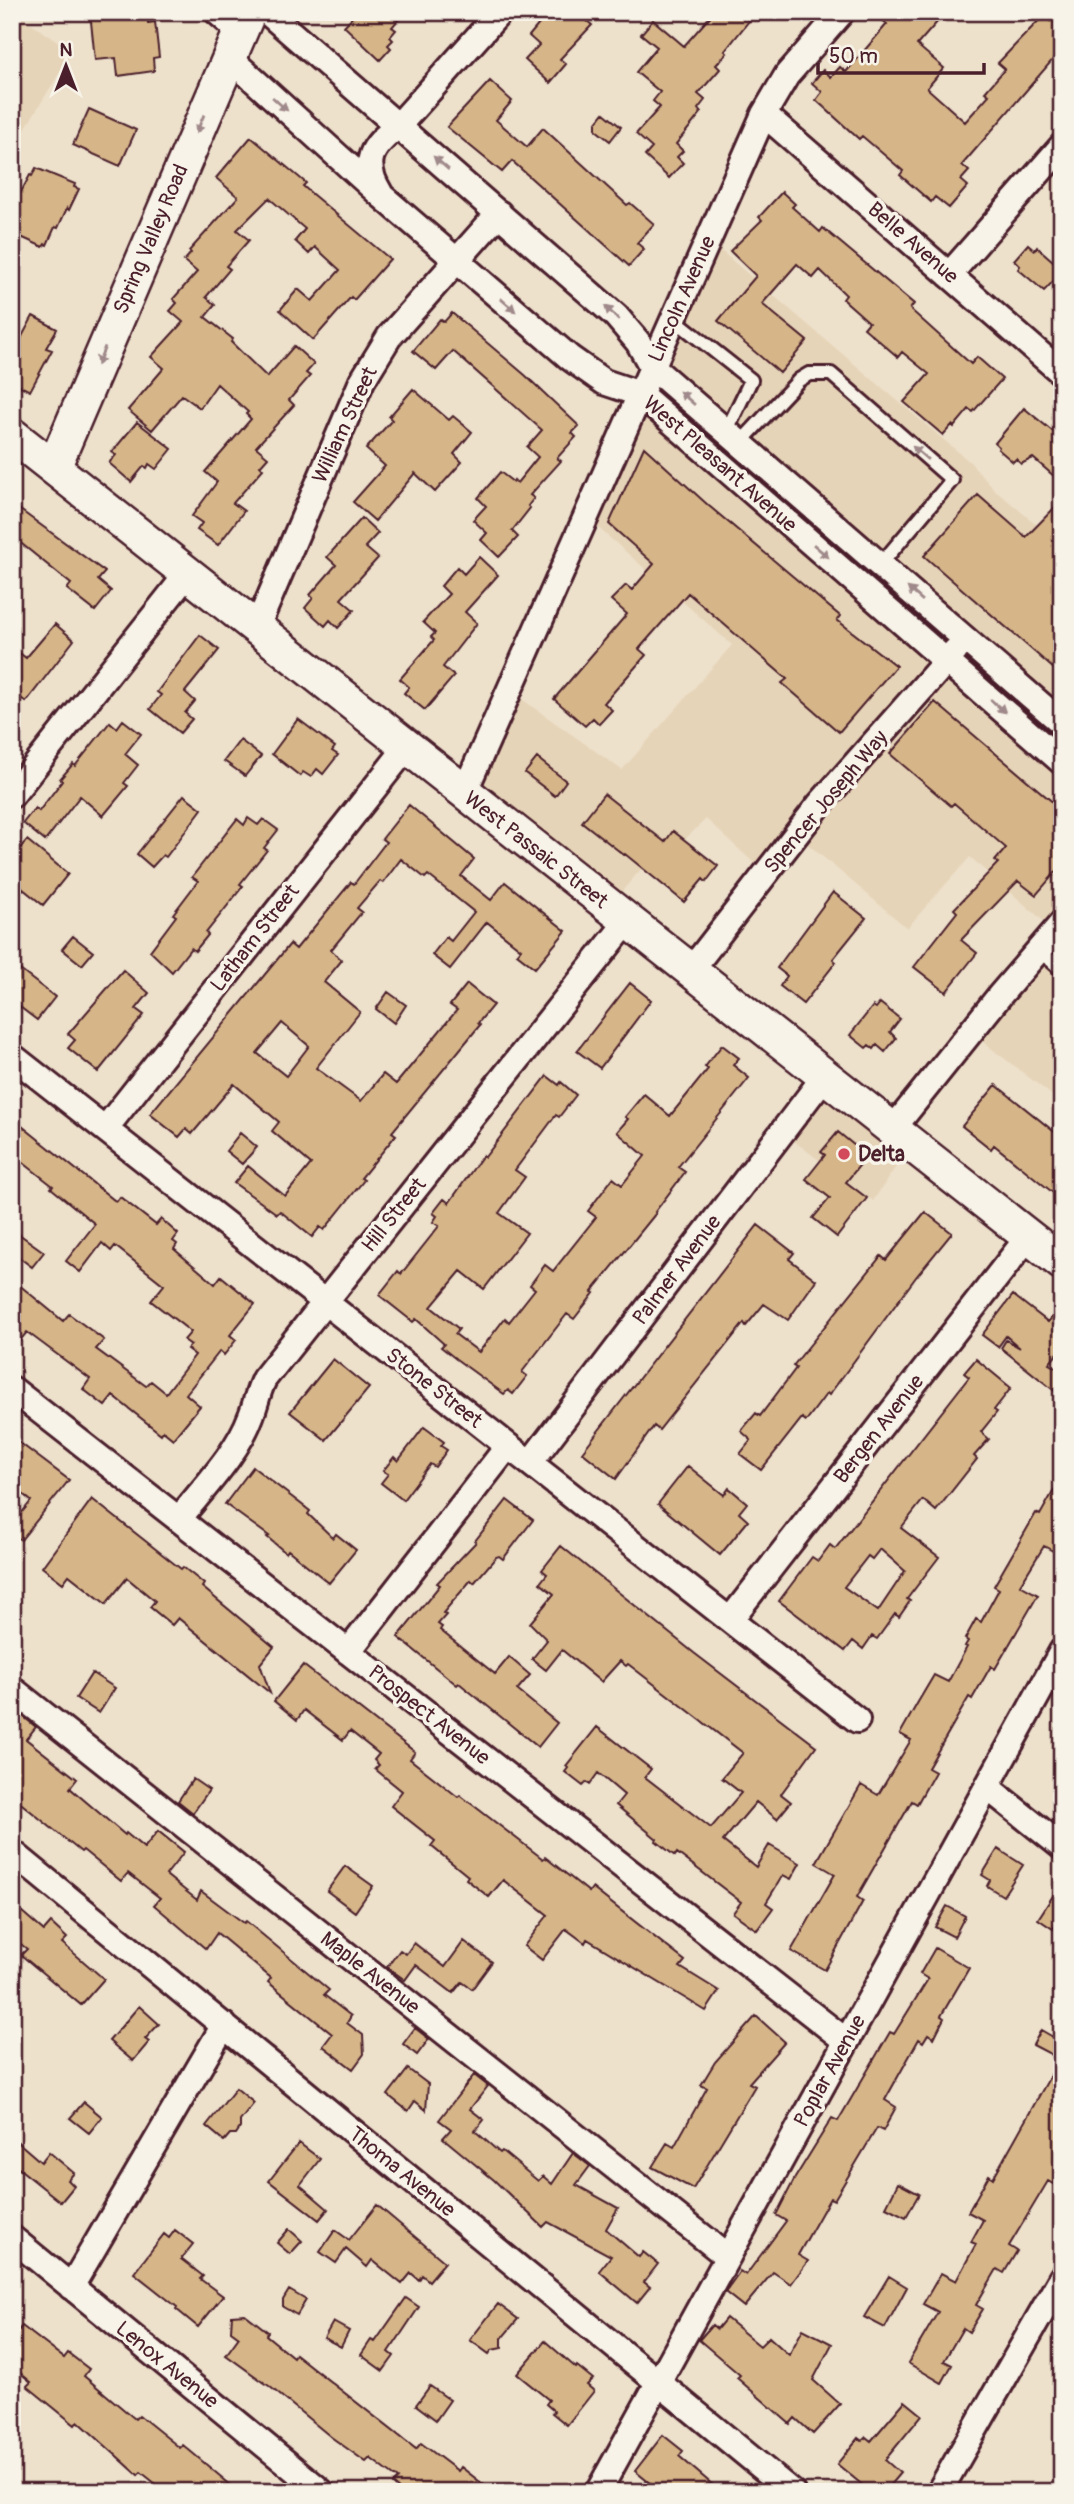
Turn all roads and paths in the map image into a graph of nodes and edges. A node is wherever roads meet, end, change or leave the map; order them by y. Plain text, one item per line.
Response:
1 (500, 12) edge
2 (842, 12) edge
3 (247, 16) edge
4 (764, 114) junction
5 (398, 125) junction
6 (1062, 146) edge
7 (383, 197) junction
8 (499, 213) junction
9 (457, 261) junction
10 (949, 275) junction
11 (674, 318) junction
12 (652, 368) junction
13 (1062, 373) edge
14 (640, 394) junction
15 (12, 435) edge
16 (733, 438) junction
17 (54, 467) junction
18 (880, 565) junction
19 (188, 573) junction
20 (257, 627) junction
21 (966, 639) junction
22 (947, 661) junction
23 (1062, 723) edge
24 (406, 748) junction
25 (1062, 762) edge
26 (464, 793) junction
27 (12, 795) edge
28 (628, 922) junction
29 (1062, 923) edge
30 (1039, 950) junction
31 (691, 970) junction
32 (1062, 970) edge
33 (12, 1056) edge
34 (824, 1077) junction
35 (105, 1129) junction
36 (892, 1129) junction
37 (1028, 1237) junction
38 (1062, 1263) edge
39 (325, 1302) junction
40 (12, 1390) edge
41 (508, 1446) junction
42 (530, 1463) junction
43 (179, 1519) junction
44 (730, 1620) junction
45 (1062, 1651) edge
46 (348, 1652) junction
47 (12, 1689) edge
48 (857, 1720) dead end
49 (987, 1787) junction
50 (1062, 1847) edge
51 (12, 1852) edge
52 (224, 2025) junction
53 (846, 2041) junction
54 (12, 2238) edge
55 (727, 2257) junction
56 (1062, 2277) edge
57 (71, 2287) junction
58 (658, 2382) junction
59 (322, 2492) edge
60 (598, 2492) edge
61 (792, 2492) edge
62 (939, 2492) edge

1 - 5 street
2 - 4 street, Lincoln Avenue
3 - 5 street, West Pleasant Avenue
3 -> 7 street, West Pleasant Avenue
3 -> 17 main road, Spring Valley Road
4 - 10 street, Belle Avenue
4 - 11 street, Lincoln Avenue
5 - 7 street
8 -> 5 street, West Pleasant Avenue
6 - 10 street
7 - 9 street, West Pleasant Avenue
8 - 9 street, William Street
12 -> 8 street, West Pleasant Avenue
9 -> 14 street, West Pleasant Avenue
9 - 20 street, William Street
10 - 13 street, Belle Avenue
11 - 12 street, Lincoln Avenue
11 - 16 lane
12 - 14 street, Lincoln Avenue
16 -> 12 street, West Pleasant Avenue
14 -> 22 street, West Pleasant Avenue
14 - 26 street, Lincoln Avenue
15 - 17 main road, West Passaic Street
16 - 18 street, West Pleasant Avenue
18 -> 16 lane
17 - 19 main road, West Passaic Street
21 -> 18 street, West Pleasant Avenue
19 - 20 main road, West Passaic Street
19 - 27 street
20 - 24 main road, West Passaic Street
21 - 22 street, Spencer Joseph Way
21 - 23 street, West Pleasant Avenue
22 -> 25 street, West Pleasant Avenue
22 - 31 street, Spencer Joseph Way
24 - 26 main road, West Passaic Street
24 - 35 street, Latham Street
26 - 28 main road, West Passaic Street
28 - 31 main road, West Passaic Street
28 - 39 street, Hill Street
29 - 30 street
30 - 32 lane
30 - 36 street
31 - 34 main road, West Passaic Street
33 - 35 street, Stone Street
34 - 36 main road, West Passaic Street
34 - 42 street, Palmer Avenue
35 - 39 street, Stone Street
36 - 37 main road, West Passaic Street
37 - 38 main road, West Passaic Street
37 - 44 street, Bergen Avenue
39 - 41 street, Stone Street
39 - 43 street, Hill Street
40 - 43 street, Prospect Avenue
41 - 42 street, Stone Street
41 - 46 street
42 - 44 street, Stone Street
43 - 46 street, Prospect Avenue
44 - 48 street, Stone Street
45 - 49 street, Poplar Avenue
46 - 53 street, Prospect Avenue
47 - 55 street, Maple Avenue
49 - 50 street
49 - 53 street, Poplar Avenue
51 - 52 street, Thoma Avenue
52 - 57 street
52 - 58 street, Thoma Avenue
53 - 55 street, Poplar Avenue
54 - 57 street, Lenox Avenue
55 - 58 street, Poplar Avenue
56 - 62 street
57 - 59 street, Lenox Avenue
58 - 60 street, Poplar Avenue
58 - 61 street, Thoma Avenue

